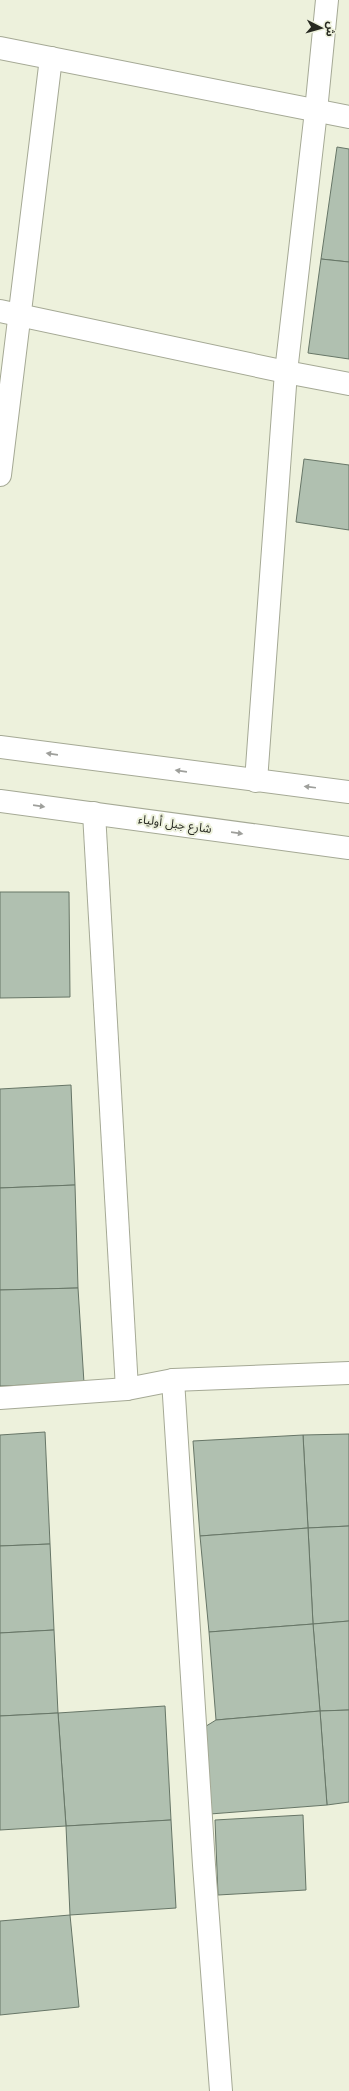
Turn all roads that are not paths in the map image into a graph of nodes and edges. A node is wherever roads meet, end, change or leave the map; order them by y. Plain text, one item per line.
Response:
1 (327, 0) edge
2 (0, 48) edge
3 (51, 58) junction
4 (316, 111) junction
5 (349, 118) edge
6 (10, 313) edge
7 (286, 372) junction
8 (349, 384) edge
9 (0, 475) edge
10 (0, 747) edge
11 (256, 781) junction
12 (349, 792) edge
13 (0, 801) edge
14 (94, 813) junction
15 (349, 848) edge
16 (349, 1373) edge
17 (173, 1380) junction
18 (127, 1388) junction
19 (0, 1398) edge
20 (221, 2091) edge

1 - 4 street
2 - 3 street
3 - 4 street
3 - 6 street
4 - 5 street
4 - 7 street
6 - 7 street
6 - 9 street
7 - 8 street
7 - 11 street
11 -> 10 street
12 -> 11 street
13 -> 14 street, شارع جبل أولياء
14 -> 15 street, شارع جبل أولياء
14 - 18 street
16 - 17 street
17 - 18 street
17 - 20 street
18 - 19 street

